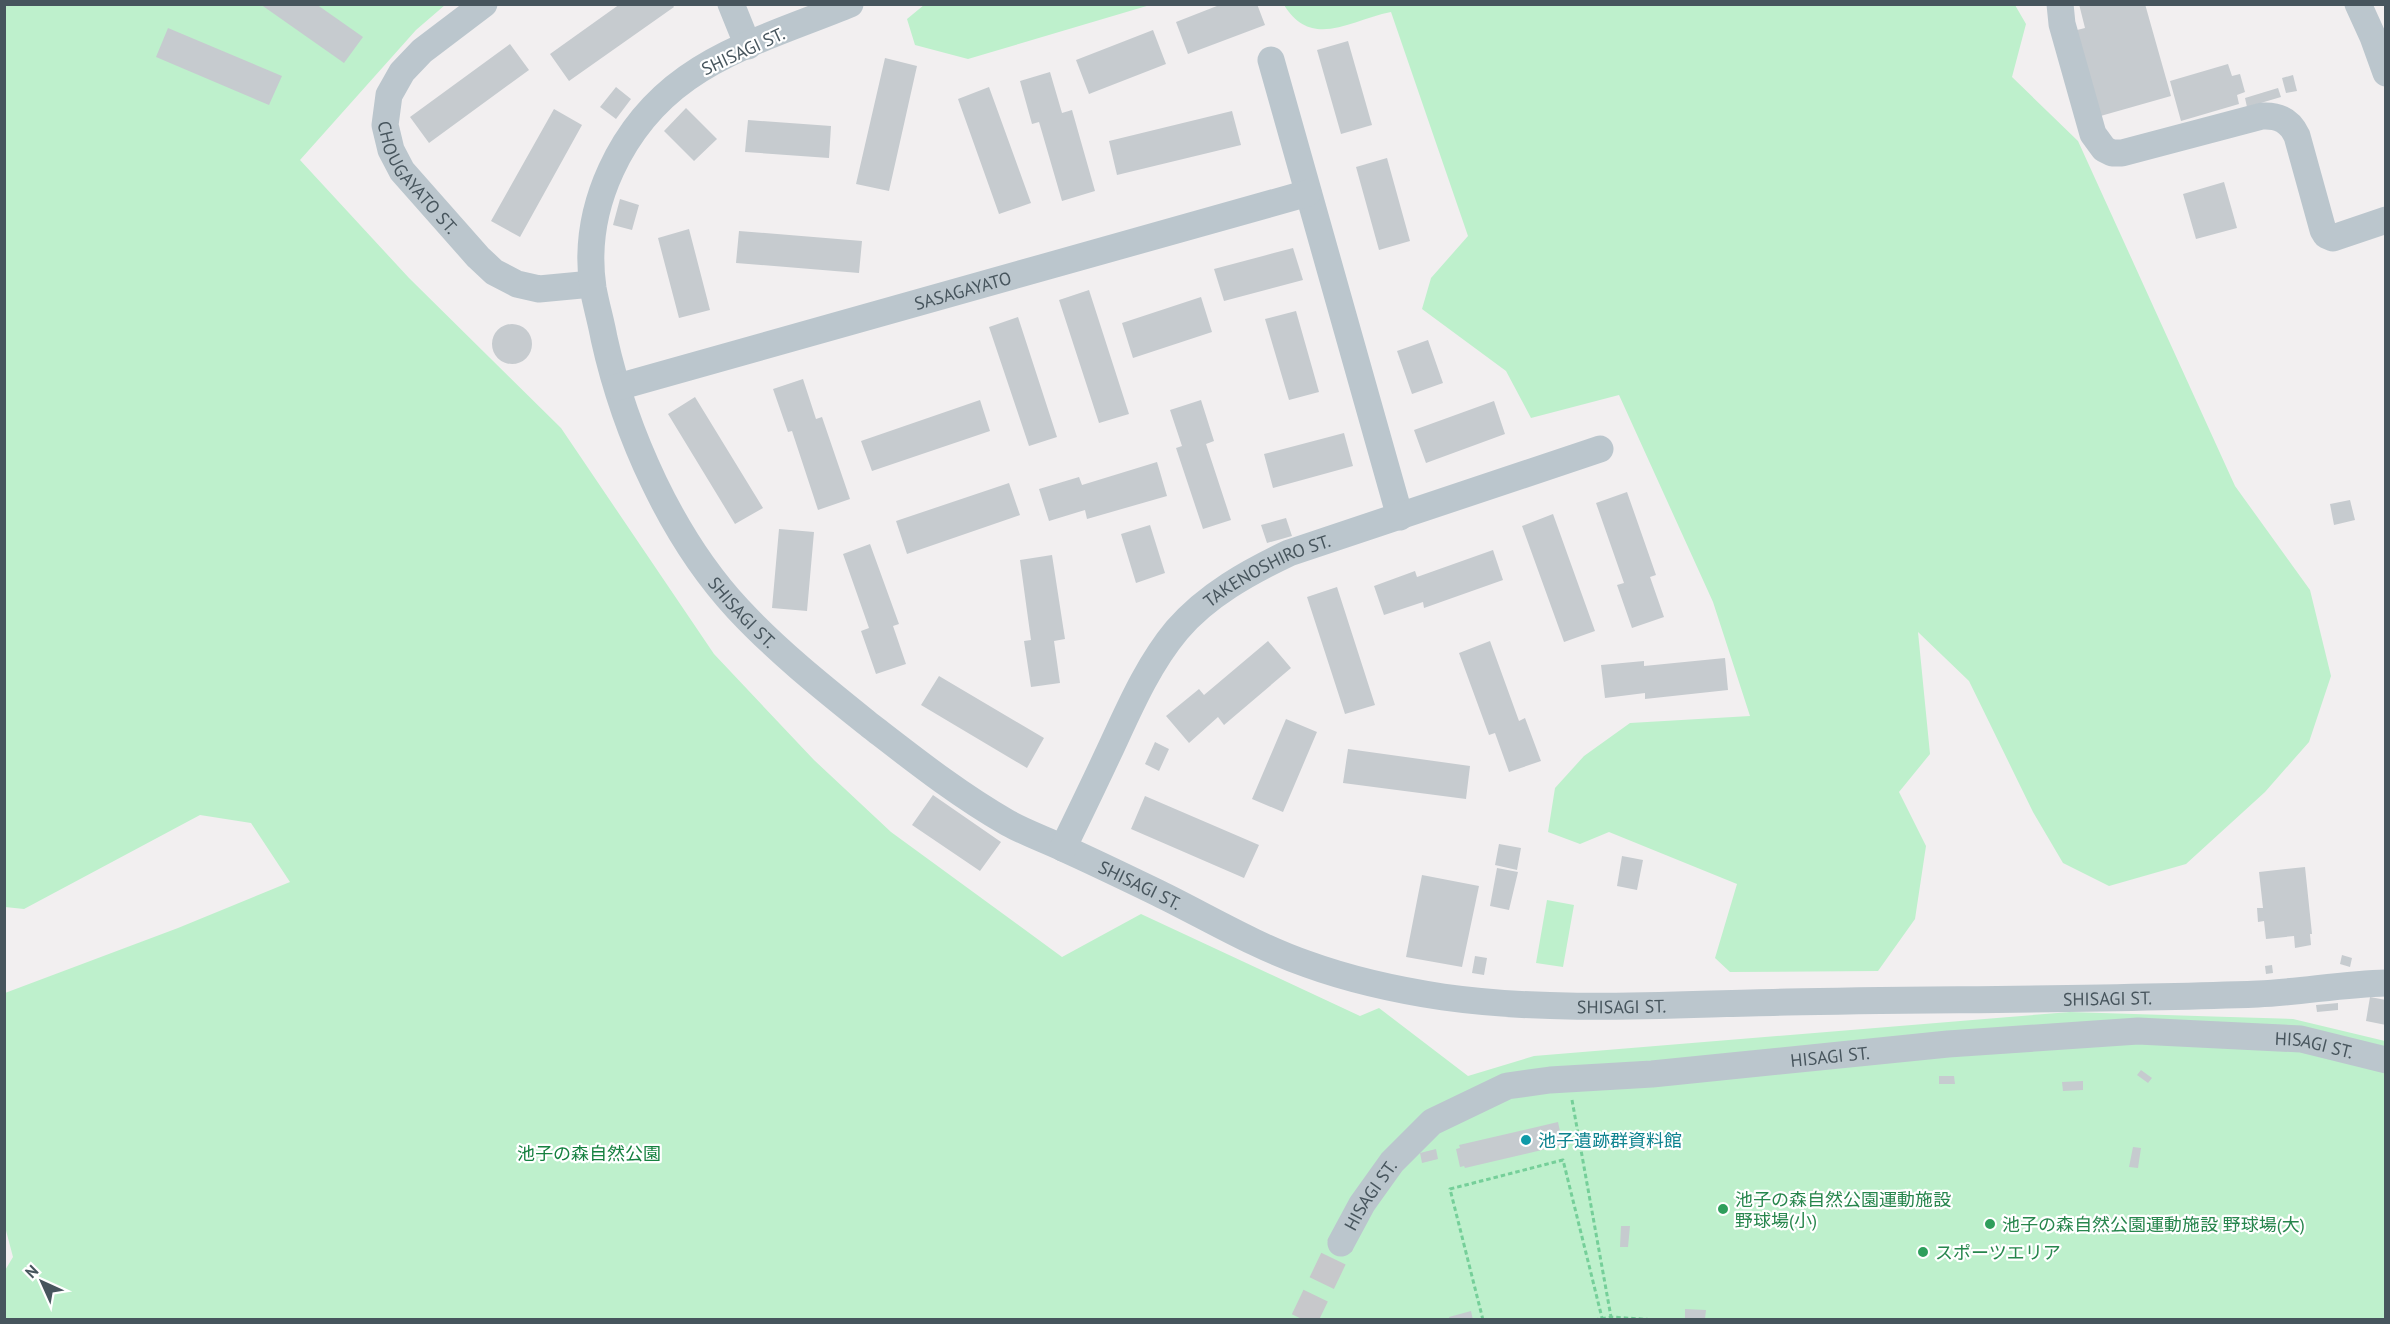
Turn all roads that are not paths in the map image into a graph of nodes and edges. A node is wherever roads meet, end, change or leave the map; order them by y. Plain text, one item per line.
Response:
1 (484, 4) edge
2 (731, 4) edge
3 (850, 4) edge
4 (2060, 4) edge
5 (2358, 4) edge
6 (748, 46) junction
7 (1271, 60) dead end
8 (2385, 73) edge
9 (1308, 193) junction
10 (2385, 220) edge
11 (592, 284) junction
12 (618, 387) junction
13 (1600, 449) dead end
14 (1400, 517) junction
15 (1063, 848) junction
16 (2385, 983) edge
17 (2385, 1060) edge
18 (1341, 1243) tunnel mouth

1 - 11 lane, CHOUGAYATO ST.
2 - 6 lane
3 - 6 lane, SHISAGI ST.
4 - 10 lane
5 - 8 lane
6 - 11 lane, SHISAGI ST.
7 - 9 lane
9 - 12 lane, SASAGAYATO
9 - 14 lane
11 - 12 lane, SHISAGI ST.
12 - 15 lane, SHISAGI ST.
13 - 14 lane, TAKENOSHIRO ST.
14 - 15 lane, TAKENOSHIRO ST.
15 - 16 lane, SHISAGI ST.
17 - 18 lane, HISAGI ST.

